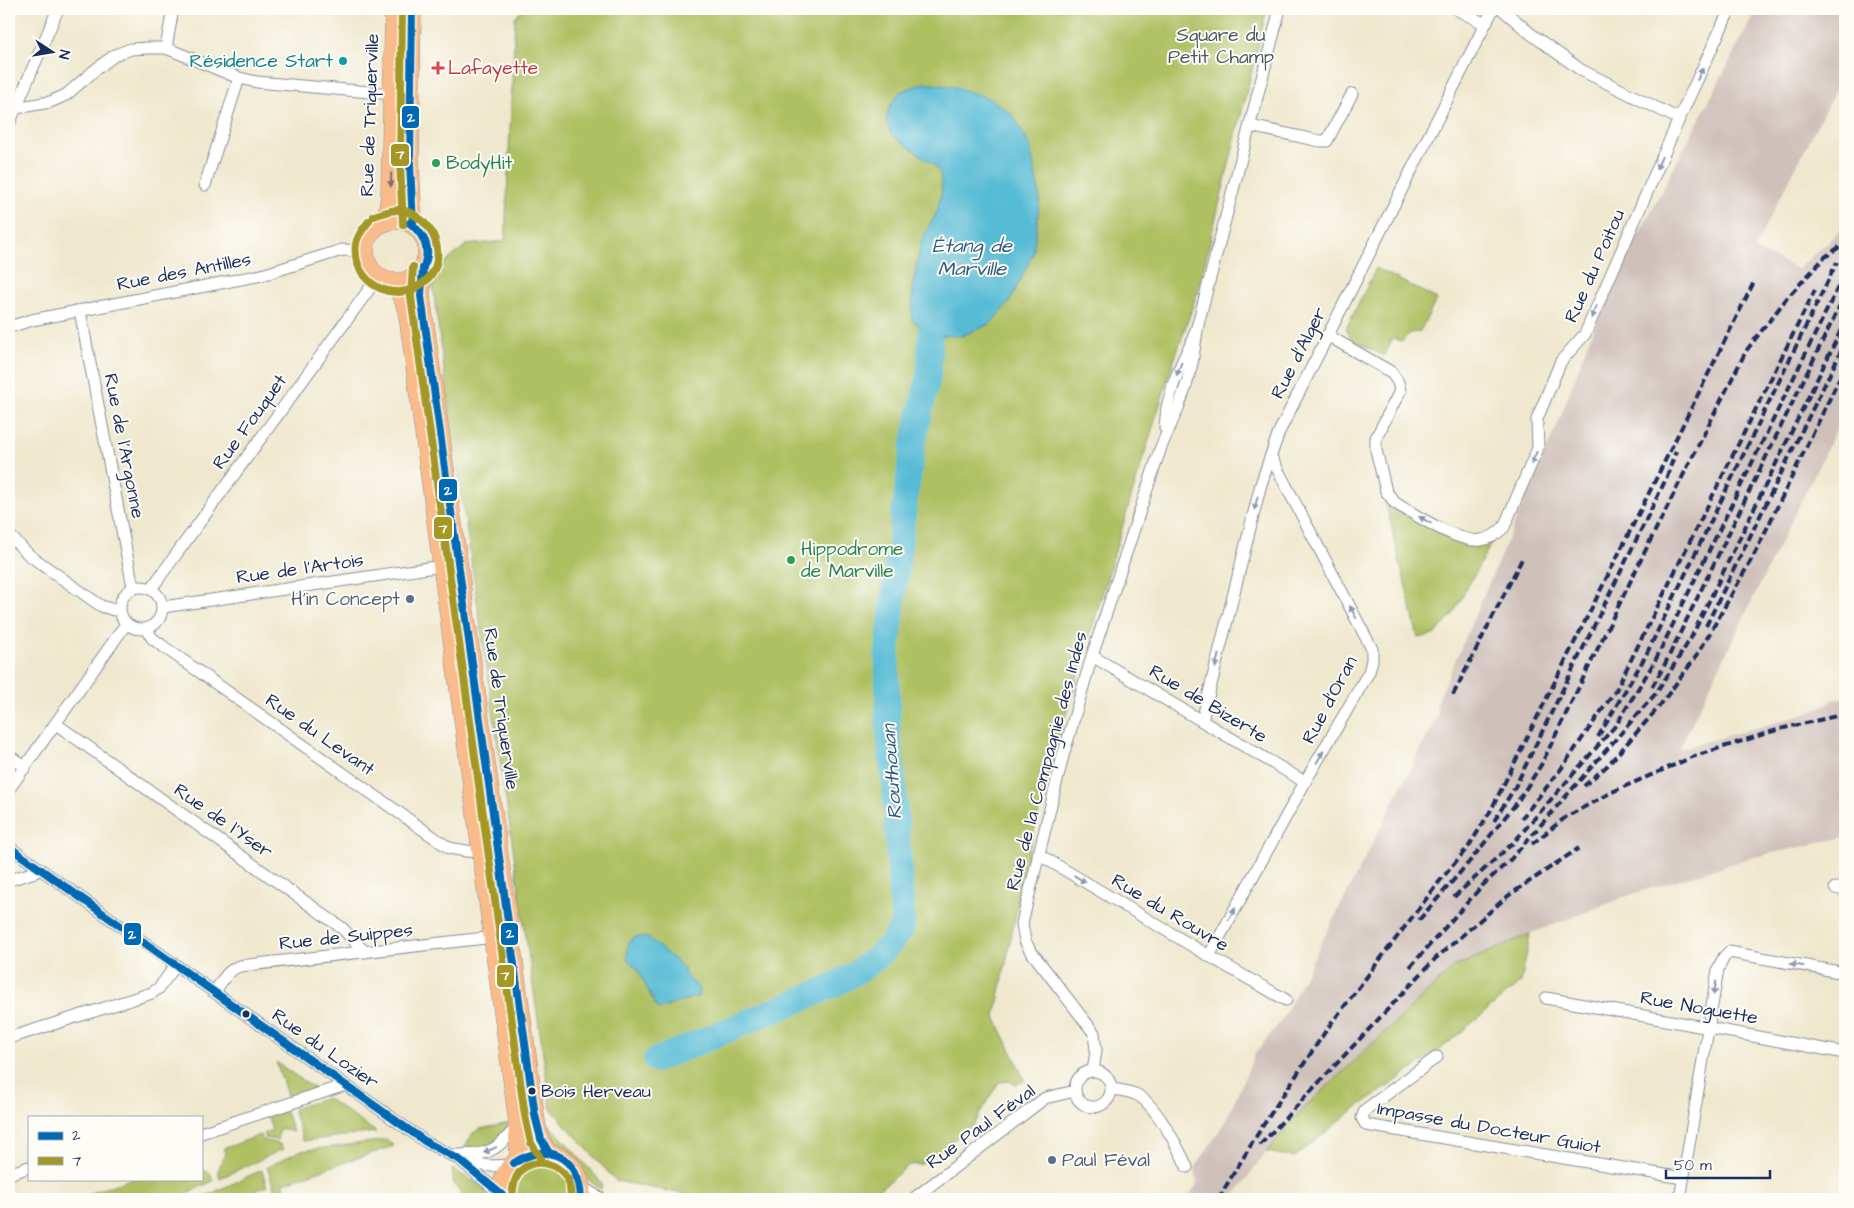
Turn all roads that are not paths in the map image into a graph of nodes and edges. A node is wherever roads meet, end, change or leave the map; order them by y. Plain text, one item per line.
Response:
1 (58, 9) edge
2 (173, 9) edge
3 (394, 9) edge
4 (412, 9) edge
5 (1280, 9) edge
6 (1456, 9) edge
7 (1493, 9) edge
8 (1502, 9) edge
9 (1730, 9) edge
10 (1485, 24) junction
11 (166, 48) junction
12 (239, 78) junction
13 (392, 94) junction
14 (1352, 94) dead end
15 (16, 108) junction
16 (1679, 119) junction
17 (9, 124) edge
18 (1250, 126) junction
19 (204, 185) dead end
20 (386, 222) junction
21 (413, 225) junction
22 (365, 251) junction
23 (423, 268) junction
24 (386, 279) junction
25 (80, 311) junction
26 (9, 327) edge
27 (1327, 335) junction
28 (1271, 457) junction
29 (9, 535) edge
30 (442, 566) junction
31 (133, 587) junction
32 (152, 589) junction
33 (119, 607) junction
34 (162, 607) junction
35 (126, 624) junction
36 (146, 628) junction
37 (1092, 656) junction
38 (1202, 721) junction
39 (56, 724) junction
40 (9, 755) edge
41 (24, 768) junction
42 (1305, 782) junction
43 (9, 789) edge
44 (9, 847) edge
45 (482, 852) junction
46 (1038, 854) junction
47 (38, 868) junction
48 (9, 880) edge
49 (494, 937) junction
50 (365, 952) junction
51 (1209, 956) junction
52 (176, 965) junction
53 (1845, 973) edge
54 (215, 992) junction
55 (1546, 998) dead end
56 (1286, 1000) dead end
57 (1708, 1027) junction
58 (9, 1038) edge
59 (1845, 1053) edge
60 (1437, 1056) dead end
61 (1093, 1071) junction
62 (345, 1084) junction
63 (1112, 1089) junction
64 (1074, 1091) junction
65 (519, 1124) junction
66 (202, 1133) edge
67 (549, 1153) junction
68 (455, 1158) junction
69 (516, 1162) junction
70 (28, 1167) edge
71 (1188, 1167) dead end
72 (9, 1174) edge
73 (1683, 1178) junction
74 (581, 1193) edge
75 (502, 1197) edge
76 (602, 1199) edge
77 (913, 1199) edge
78 (1680, 1199) edge

1 - 15 street
2 - 11 street
3 - 13 main road, Rue de Triquerville
4 - 21 main road, Rue de Triquerville
5 - 18 street, Rue de la Compagnie des Indes
6 - 10 street
7 - 10 street, Rue d'Alger
8 - 16 street
16 -> 9 street, Rue du Poitou
10 - 27 street, Rue d'Alger
11 - 12 street
11 - 15 street
12 - 13 street
12 - 19 street
13 -> 20 main road, Rue de Triquerville
14 - 18 street
15 - 17 street
16 -> 27 street, Rue du Poitou
18 - 37 street, Rue de la Compagnie des Indes
20 - 21 main road
20 - 22 main road
21 - 23 main road
22 - 24 main road
22 - 25 street, Rue des Antilles
23 - 24 main road
23 - 67 main road, Rue de Triquerville
24 - 30 main road, Rue de Triquerville
24 - 32 street, Rue Fouquet
25 - 26 street, Rue des Antilles
25 - 31 street, Rue de l'Argonne
27 - 28 street, Rue d'Alger
28 -> 38 street, Rue d'Alger
42 -> 28 street, Rue d'Oran
29 - 33 street
30 - 34 street, Rue de l'Artois
30 - 45 main road, Rue de Triquerville
31 - 32 street
31 - 33 street
32 - 34 street
33 - 35 street
34 - 36 street
35 - 36 street
35 - 39 street
36 - 45 street, Rue du Levant
37 - 38 street, Rue de Bizerte
37 - 46 street, Rue de la Compagnie des Indes
38 - 42 street, Rue de Bizerte
39 - 41 street
39 - 50 street, Rue de l'Yser
40 - 41 street
41 - 43 street
51 -> 42 street, Rue d'Oran
44 - 47 street, Rue du Lozier
45 - 49 main road, Rue de Triquerville
46 -> 51 street, Rue du Rouvre
46 - 61 street, Rue de la Compagnie des Indes
47 - 48 street
47 - 52 street, Rue du Lozier
49 - 50 street, Rue de Suippes
49 - 65 main road, Rue de Triquerville
50 - 54 street, Rue de Suippes
51 - 56 street, Rue du Rouvre
52 - 54 street, Rue du Lozier
52 - 58 street
53 -> 57 street
54 - 62 street, Rue du Lozier
55 - 57 street, Rue Noguette
57 - 59 street, Rue Noguette
57 - 73 street
60 - 73 street, Impasse du Docteur Guiot
61 - 63 street
61 - 64 street
62 - 66 street
62 - 68 street, Rue du Lozier
63 - 64 street
63 - 71 street
64 - 77 street, Rue Paul Féval
65 -> 68 street
65 - 69 main road, Rue de Triquerville
67 - 69 main road
67 - 74 main road
68 - 69 street, Rue du Lozier
68 - 75 street, Rue du Lozier
69 - 75 main road
70 - 72 street
73 - 78 street
74 - 76 street

